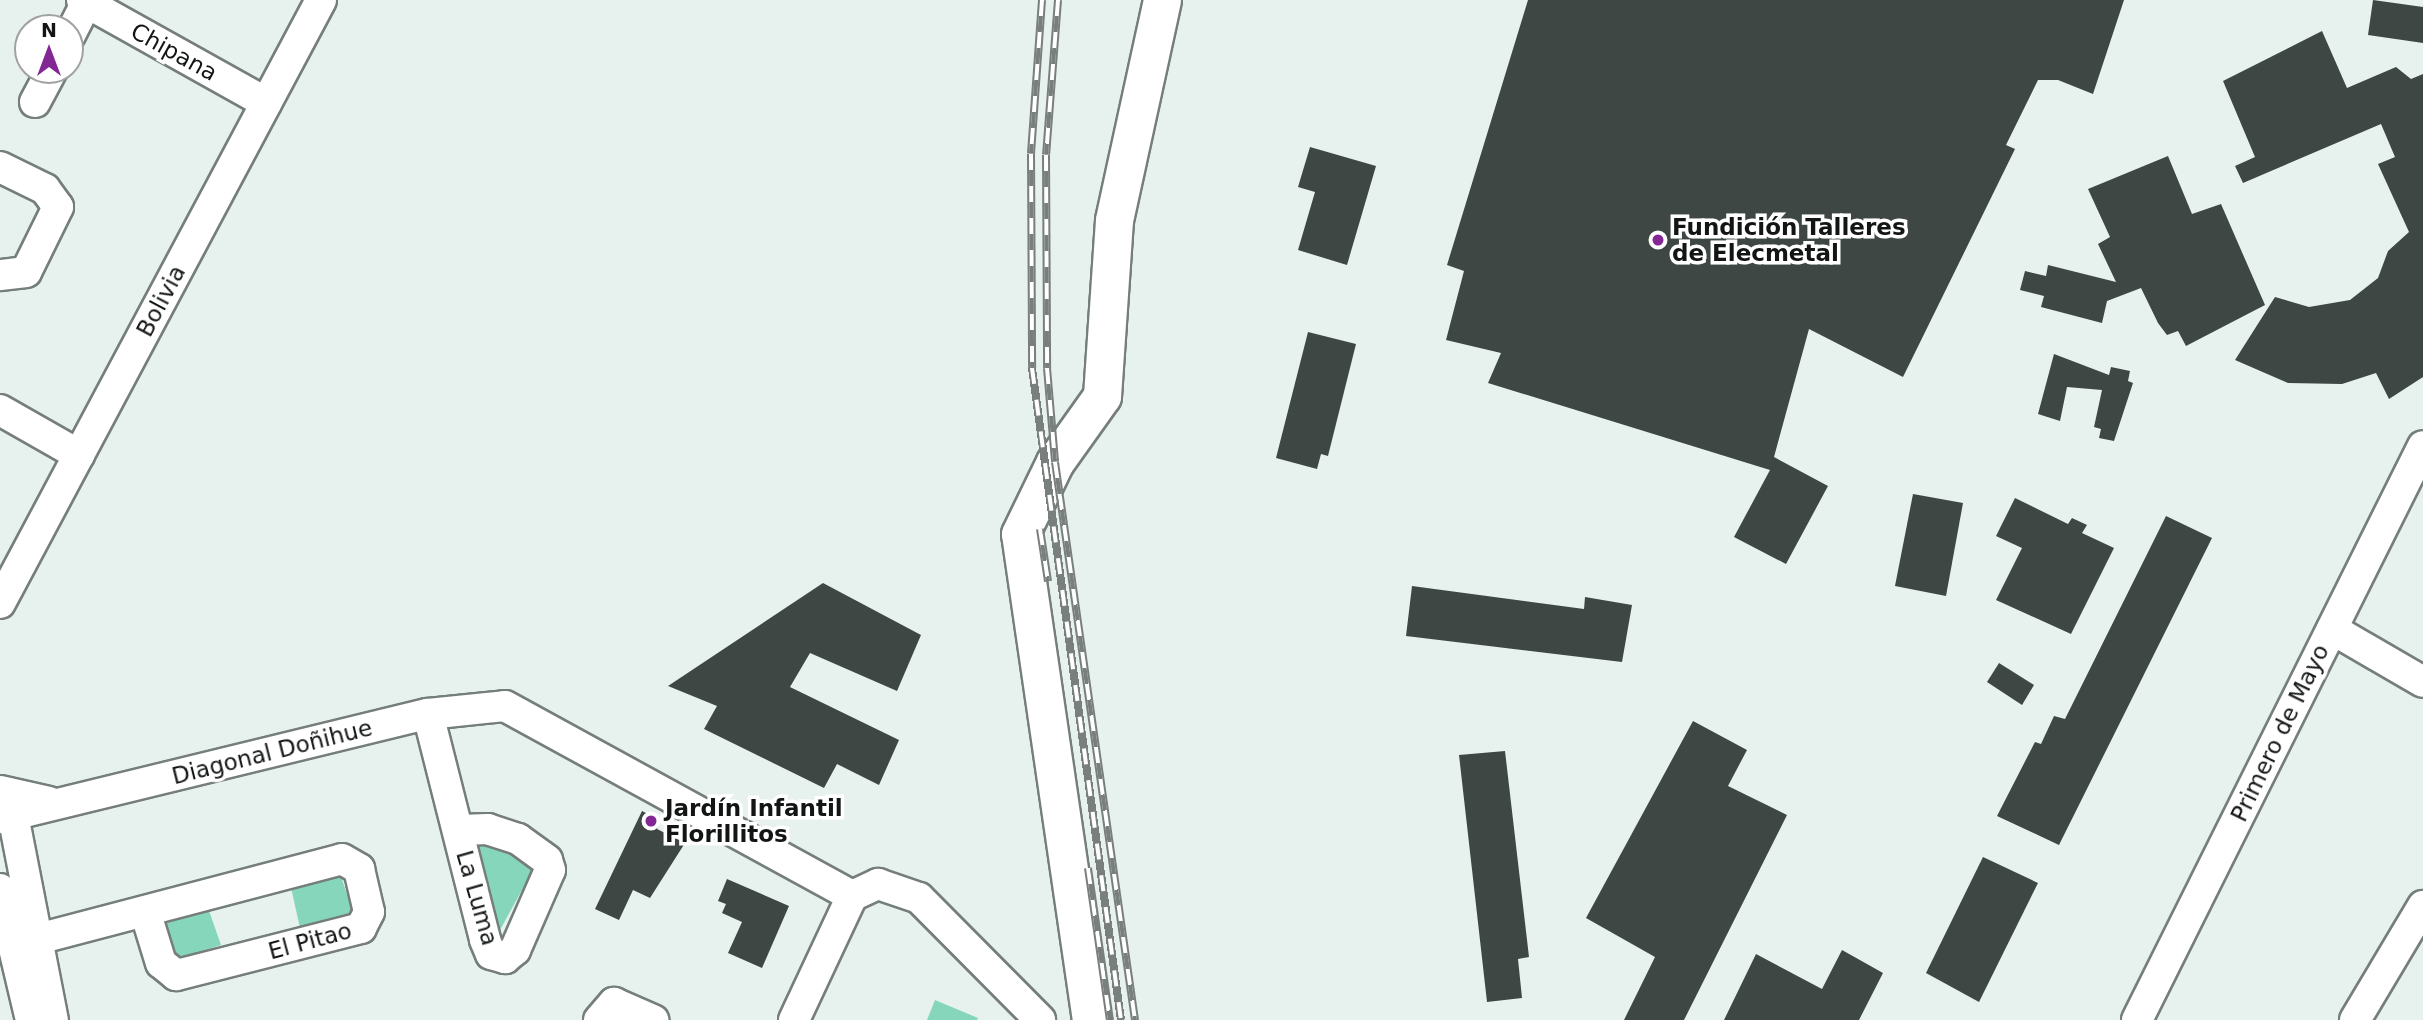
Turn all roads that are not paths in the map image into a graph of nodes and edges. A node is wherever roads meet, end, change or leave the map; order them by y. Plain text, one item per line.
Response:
1 (321, 0) edge
2 (1161, 0) edge
3 (1171, 0) edge
4 (86, 1) edge
5 (1153, 38) junction
6 (45, 84) edge
7 (35, 102) dead end
8 (266, 103) junction
9 (0, 167) edge
10 (0, 275) edge
11 (0, 410) edge
12 (2423, 446) edge
13 (79, 455) junction
14 (9, 566) edge
15 (0, 603) edge
16 (2332, 629) junction
17 (2423, 682) edge
18 (428, 714) junction
19 (4, 808) edge
20 (459, 830) dead end
21 (0, 889) edge
22 (852, 896) junction
23 (2423, 906) edge
24 (145, 911) junction
25 (24, 943) junction
26 (2413, 945) edge
27 (31, 1020) edge
28 (53, 1020) edge
29 (599, 1020) edge
30 (653, 1020) edge
31 (794, 1020) edge
32 (1040, 1020) edge
33 (1091, 1020) edge
34 (2137, 1020) edge
35 (2355, 1020) edge

1 - 8 street, Bolivia
2 - 5 main road
3 - 5 main road
4 - 8 street, Chipana
5 - 33 main road
6 - 7 street
8 - 13 street, Bolivia
9 - 10 street
11 - 13 street
12 - 16 street, Primero de Mayo
13 - 14 street, Bolivia
14 - 15 street, Bolivia
16 - 17 street
16 - 34 street, Primero de Mayo
18 - 19 street, Diagonal Doñihue
18 - 20 street, La Luma
18 - 22 street, Diagonal Doñihue
19 - 25 street
21 - 25 street
22 - 31 street
22 - 32 street
23 - 26 street
24 - 24 street, El Pitao
24 - 25 street, El Pitao
25 - 27 street
25 - 28 street
26 - 35 street
29 - 30 street

